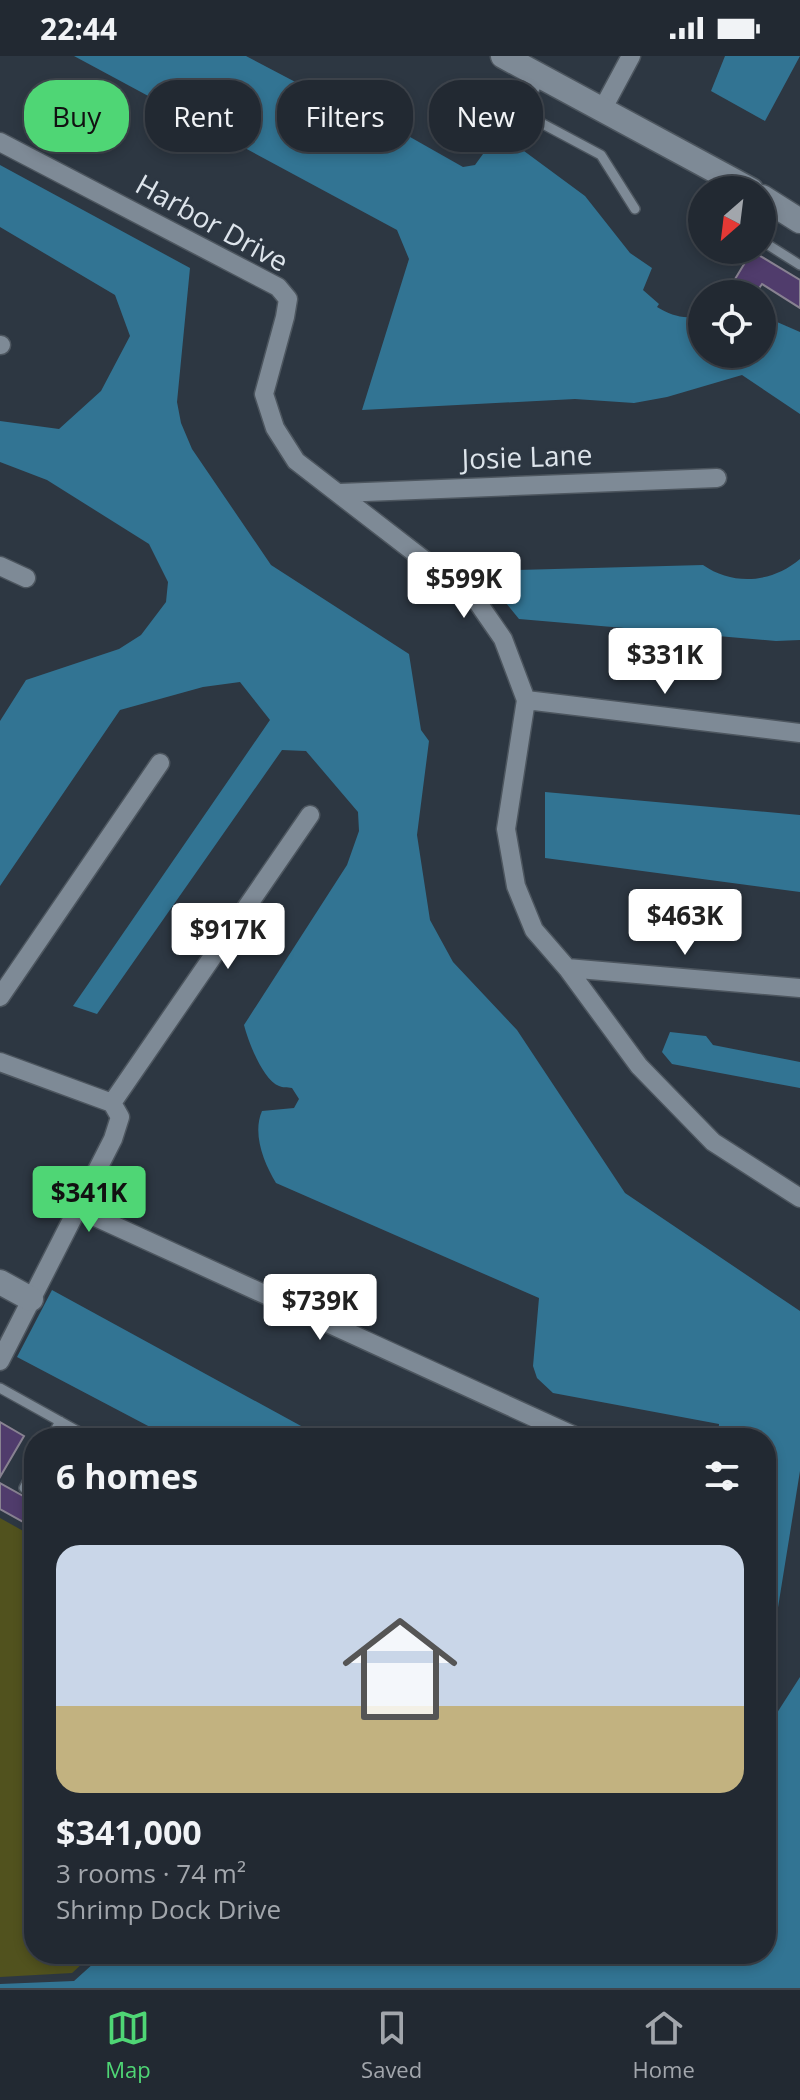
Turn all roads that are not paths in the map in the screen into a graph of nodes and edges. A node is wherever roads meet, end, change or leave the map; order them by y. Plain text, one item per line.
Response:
1 (503, 56) edge
2 (631, 56) edge
3 (541, 77) junction
4 (539, 80) edge
5 (602, 110) junction
6 (543, 124) edge
7 (0, 142) edge
8 (725, 176) edge
9 (776, 206) edge
10 (635, 209) dead end
11 (800, 221) edge
12 (776, 249) edge
13 (800, 265) edge
14 (717, 478) dead end
15 (340, 493) junction
16 (0, 566) edge
17 (26, 578) dead end
18 (526, 700) junction
19 (800, 733) edge
20 (160, 763) dead end
21 (310, 815) dead end
22 (567, 968) junction
23 (800, 988) edge
24 (0, 997) edge
25 (0, 1062) edge
26 (112, 1103) junction
27 (800, 1198) edge
28 (78, 1209) junction
29 (0, 1282) edge
30 (31, 1299) junction
31 (0, 1361) edge
32 (0, 1388) edge
33 (60, 1421) junction
34 (56, 1428) edge
35 (72, 1428) edge
36 (557, 1428) edge

1 - 3 street
2 - 5 street
3 - 4 lane
3 - 5 street
5 - 8 street
6 - 10 lane
7 - 15 street, Harbor Drive
9 - 11 street
12 - 13 lane
14 - 15 street, Josie Lane
15 - 18 street, Harbor Drive
16 - 17 street
18 - 19 street
18 - 22 street, Harbor Drive
20 - 24 street
21 - 26 street
22 - 23 street
22 - 27 street, Harbor Drive
25 - 26 street
26 - 28 street
28 - 30 street
28 - 36 street
29 - 30 street
30 - 31 street
32 - 33 lane
33 - 34 lane
33 - 35 lane

